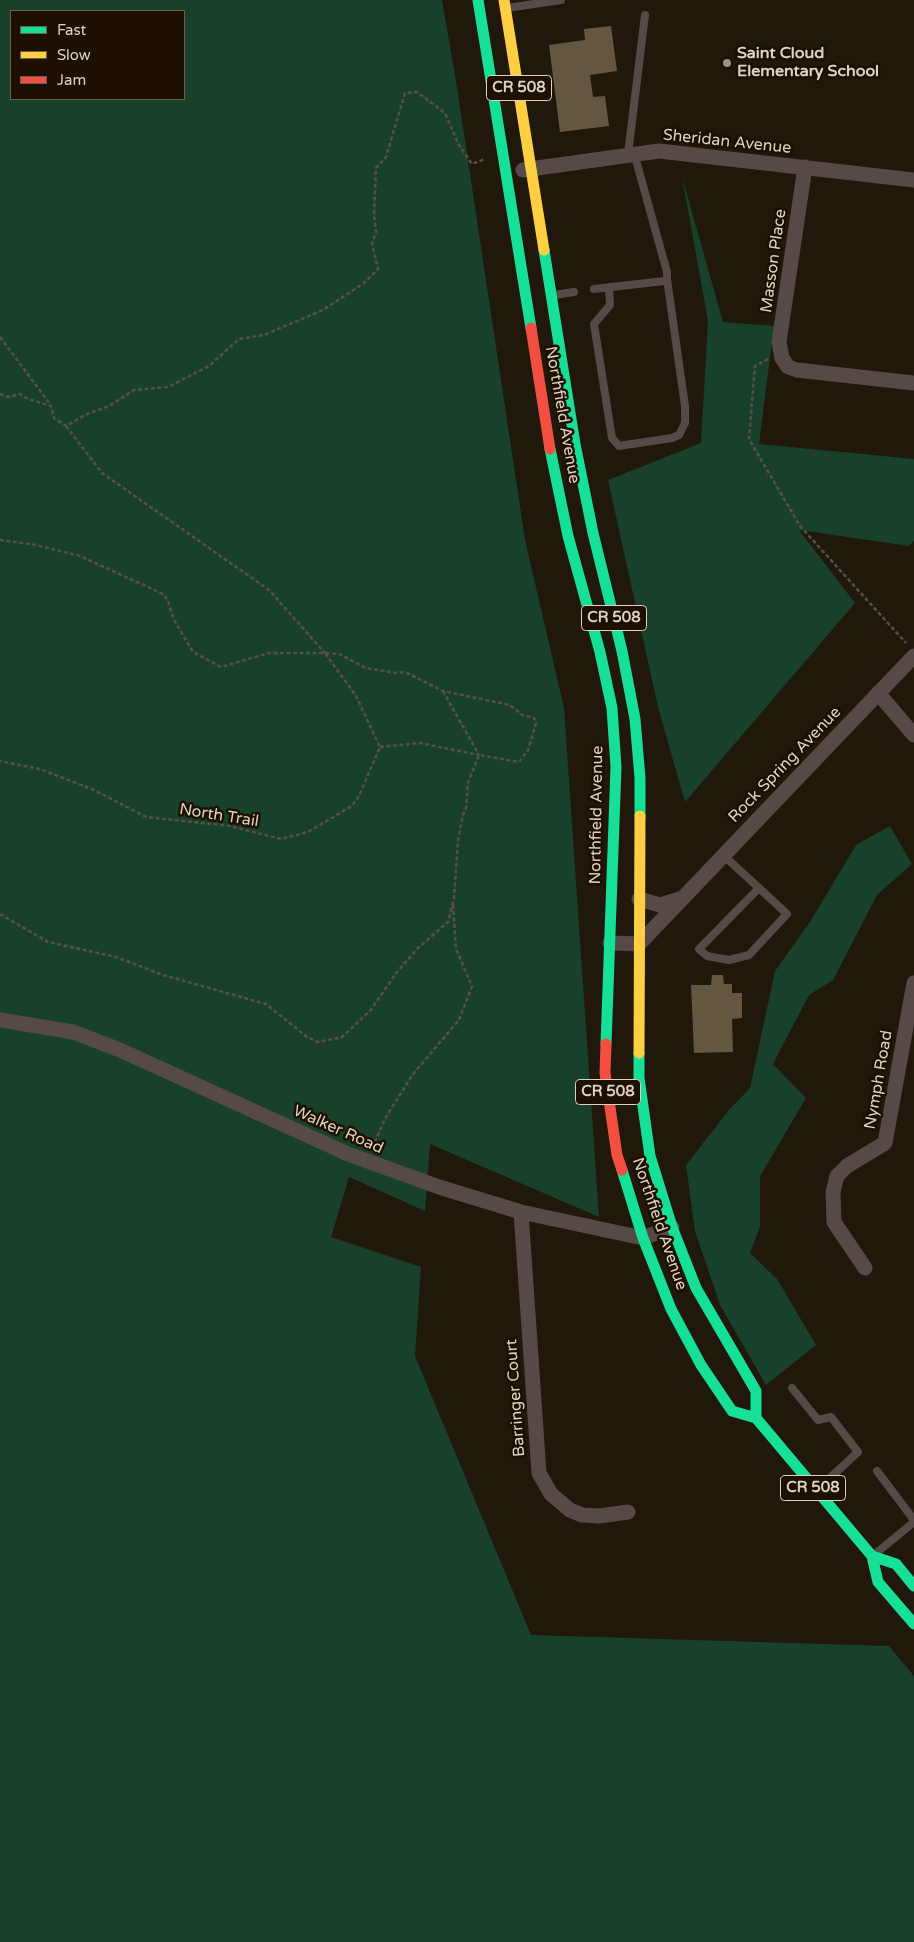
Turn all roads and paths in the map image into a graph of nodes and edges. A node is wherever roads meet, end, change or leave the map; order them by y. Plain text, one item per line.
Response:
1 (478, 0) edge
2 (561, 0) edge
3 (505, 4) edge
4 (645, 15) dead end
5 (631, 154) junction
6 (487, 159) dead end
7 (805, 167) junction
8 (532, 168) junction
9 (507, 173) junction
10 (914, 180) edge
11 (667, 279) junction
12 (609, 287) junction
13 (594, 289) dead end
14 (574, 292) dead end
15 (546, 296) junction
16 (0, 337) edge
17 (782, 356) junction
18 (914, 383) edge
19 (0, 394) edge
20 (51, 406) junction
21 (66, 426) junction
22 (0, 540) edge
23 (911, 650) edge
24 (325, 653) junction
25 (443, 691) junction
26 (878, 693) junction
27 (914, 735) edge
28 (380, 747) junction
29 (479, 755) junction
30 (0, 762) edge
31 (723, 855) junction
32 (759, 888) junction
33 (454, 899) junction
34 (638, 899) junction
35 (682, 899) junction
36 (0, 914) edge
37 (610, 943) junction
38 (639, 944) junction
39 (914, 983) edge
40 (0, 1020) edge
41 (369, 1154) dead end
42 (520, 1212) junction
43 (672, 1227) junction
44 (643, 1238) junction
45 (865, 1268) dead end
46 (792, 1388) dead end
47 (756, 1418) junction
48 (877, 1471) dead end
49 (816, 1491) junction
50 (628, 1512) dead end
51 (914, 1521) edge
52 (872, 1556) junction
53 (914, 1586) edge
54 (914, 1624) edge

1 - 9 main road, Northfield Avenue / CR 508
2 - 3 lane
3 - 8 main road, Northfield Avenue / CR 508
4 - 5 lane
5 - 7 street, Sheridan Avenue
5 - 8 street, Sheridan Avenue
5 - 11 lane
6 - 21 path
7 - 10 street, Sheridan Avenue
7 - 17 street, Masson Place
8 - 9 street, Sheridan Avenue
8 - 15 main road, Northfield Avenue / CR 508
9 - 37 main road, Northfield Avenue / CR 508
11 - 12 lane
11 - 12 lane
12 - 13 lane
14 - 15 lane
15 - 34 main road, Northfield Avenue / CR 508
16 - 20 path
17 - 18 street
17 - 23 path
19 - 20 path
20 - 21 path
21 - 24 path
22 - 24 path
23 - 26 street, Rock Spring Avenue
24 - 25 path
24 - 28 path
25 - 29 path
25 - 29 path
26 - 27 street
26 - 31 street, Rock Spring Avenue
28 - 29 path
28 - 30 path, North Trail
29 - 33 path
31 - 32 lane
31 - 35 street, Rock Spring Avenue
32 - 32 lane
33 - 36 path
33 - 41 path
34 - 35 street
34 - 38 main road, Northfield Avenue / CR 508
35 - 38 street, Rock Spring Avenue
37 - 38 street
37 - 44 main road, Northfield Avenue / CR 508
38 - 43 main road, Northfield Avenue / CR 508
39 - 45 street, Nymph Road
40 - 42 street, Walker Road
42 - 44 street, Walker Road
42 - 50 street, Barringer Court
43 - 44 street
43 - 47 main road, Northfield Avenue / CR 508
44 - 47 main road, Northfield Avenue / CR 508
46 - 49 lane
47 - 49 main road, CR 508
48 - 51 lane
49 - 52 main road, CR 508
51 - 52 lane
52 - 53 main road
52 - 54 main road, CR 508

